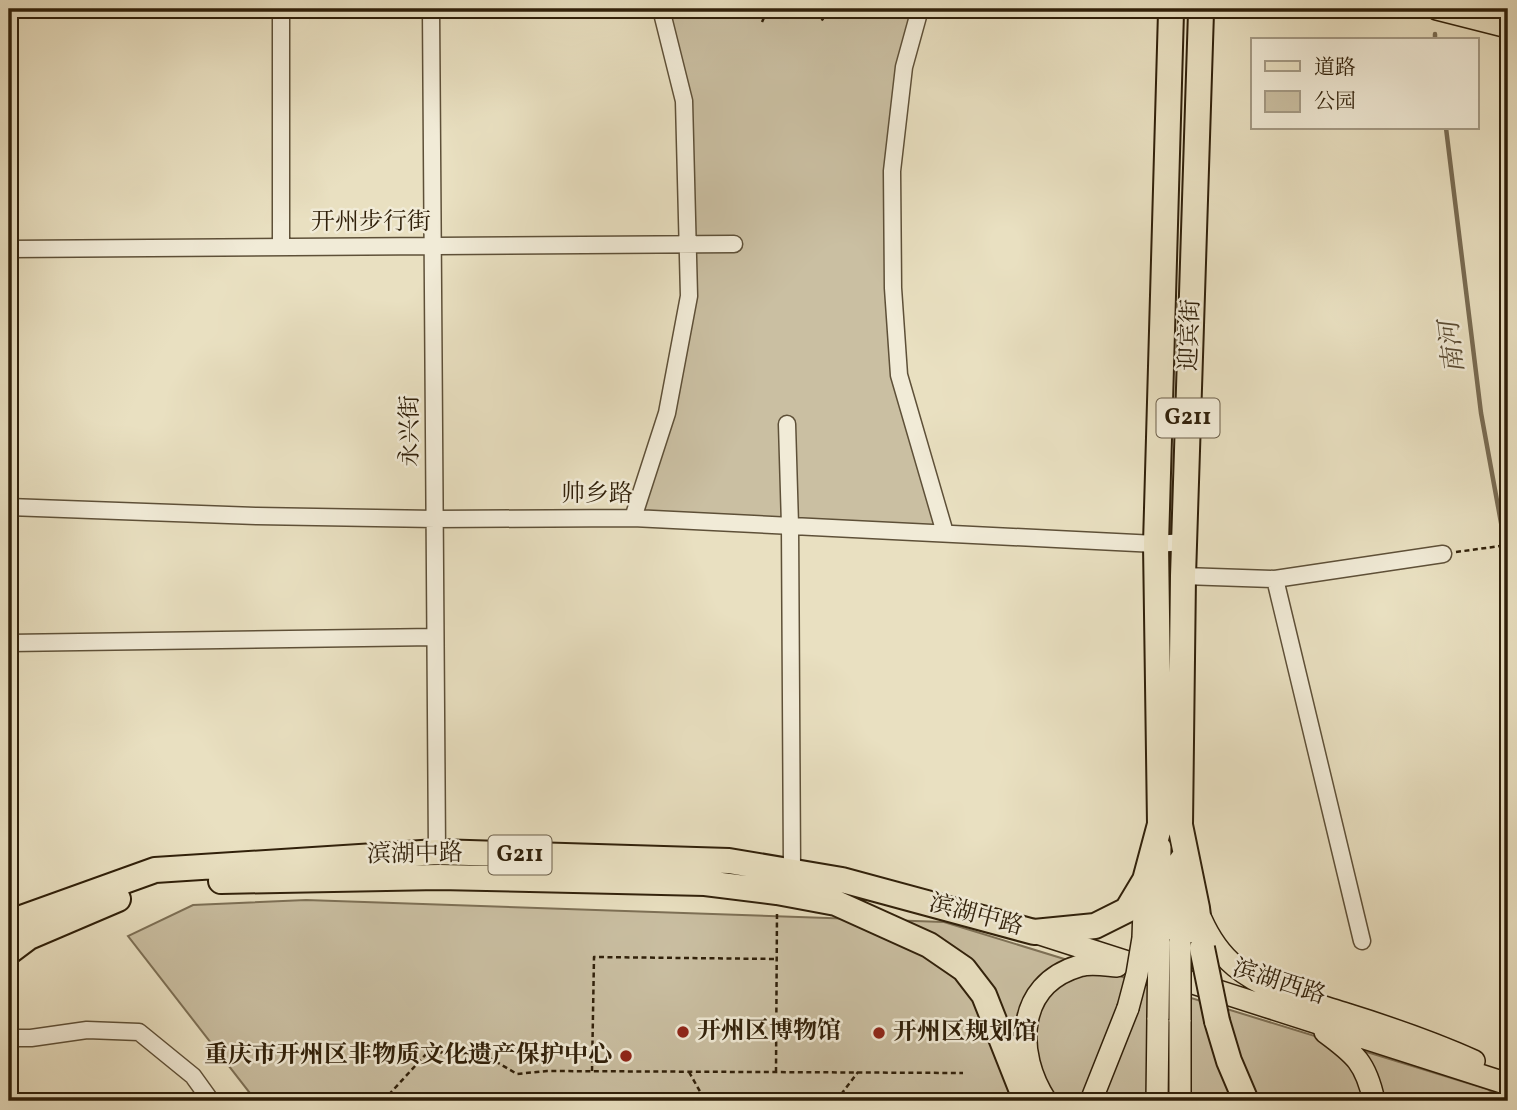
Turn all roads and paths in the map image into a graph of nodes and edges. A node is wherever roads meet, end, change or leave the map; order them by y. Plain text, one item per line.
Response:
1 (281, 9) edge
2 (431, 9) edge
3 (661, 9) edge
4 (768, 9) edge
5 (816, 9) edge
6 (920, 9) edge
7 (1437, 9) edge
8 (1167, 10) edge
9 (1204, 10) edge
10 (1475, 17) junction
11 (762, 22) dead end
12 (824, 22) dead end
13 (1508, 27) edge
14 (1508, 33) edge
15 (688, 244) junction
16 (734, 244) dead end
17 (281, 246) junction
18 (433, 246) junction
19 (9, 249) edge
20 (787, 424) dead end
21 (9, 508) edge
22 (633, 517) junction
23 (435, 519) junction
24 (790, 526) junction
25 (945, 533) junction
26 (1184, 542) junction
27 (1156, 544) junction
28 (1508, 545) edge
29 (1443, 554) joint
30 (1183, 576) junction
31 (1275, 579) junction
32 (436, 638) junction
33 (9, 643) edge
34 (1170, 824) junction
35 (437, 852) junction
36 (792, 870) junction
37 (1145, 880) junction
38 (777, 892) junction
39 (1197, 908) junction
40 (9, 925) edge
41 (1034, 932) junction
42 (1362, 940) dead end
43 (1171, 942) junction
44 (9, 952) edge
45 (777, 959) junction
46 (1147, 968) junction
47 (1309, 1020) junction
48 (9, 1038) edge
49 (592, 1071) junction
50 (689, 1072) junction
51 (776, 1072) junction
52 (858, 1072) junction
53 (963, 1073) dead end
54 (1508, 1077) edge
55 (1508, 1084) edge
56 (211, 1101) edge
57 (383, 1101) edge
58 (709, 1101) edge
59 (836, 1101) edge
60 (1026, 1101) edge
61 (1046, 1101) edge
62 (1091, 1101) edge
63 (1157, 1101) edge
64 (1180, 1101) edge
65 (1246, 1101) edge
66 (1374, 1101) edge

1 - 17 street
2 - 18 street, 永兴街
3 - 15 street
4 - 11 path
5 - 12 path
6 - 25 street
7 - 10 main road
8 - 9 highway, G211
8 - 27 highway, 迎宾街 / G211
9 - 26 highway, 迎宾街 / G211
10 - 13 main road
10 - 14 street
15 - 16 street, 开州步行街
15 - 18 street, 开州步行街
15 - 22 street
17 - 18 street, 开州步行街
17 - 19 street, 开州步行街
18 - 23 street, 永兴街
20 - 24 street
21 - 23 street, 帅乡路
22 - 23 street, 帅乡路
22 - 24 street, 帅乡路
23 - 32 street, 永兴街
24 - 25 street, 帅乡路
24 - 36 street
25 - 27 street, 帅乡路
26 - 27 street, 帅乡路
26 - 30 highway, 迎宾街 / G211
27 - 34 highway, 迎宾街 / G211
28 - 29 path
29 - 31 street
30 - 31 street
30 - 34 highway, 迎宾街 / G211
31 - 42 street
32 - 33 street
32 - 35 street, 永兴街
34 - 37 highway, G211
34 - 39 highway, G211
34 - 43 main road
35 - 36 highway, 滨湖中路 / G211
35 - 40 highway, 滨湖中路 / G211
36 - 41 highway, 滨湖中路 / G211
37 - 41 highway, G211
37 - 43 main road
38 - 44 highway, 滨湖中路 / G211
38 - 45 path
38 - 60 highway, 滨湖中路 / G211
39 - 43 highway, G211
39 - 54 main road
41 - 46 main road, 滨湖西路
43 - 62 main road, bridge
43 - 63 main road, bridge
43 - 64 main road, bridge
43 - 65 highway, G211, bridge
45 - 49 path
45 - 51 path
46 - 47 main road, 滨湖西路
46 - 61 main road
47 - 55 main road, 滨湖西路
47 - 66 main road
48 - 56 street
49 - 50 path
49 - 57 path
50 - 51 path
50 - 58 path
51 - 52 path
52 - 53 path
52 - 59 path

